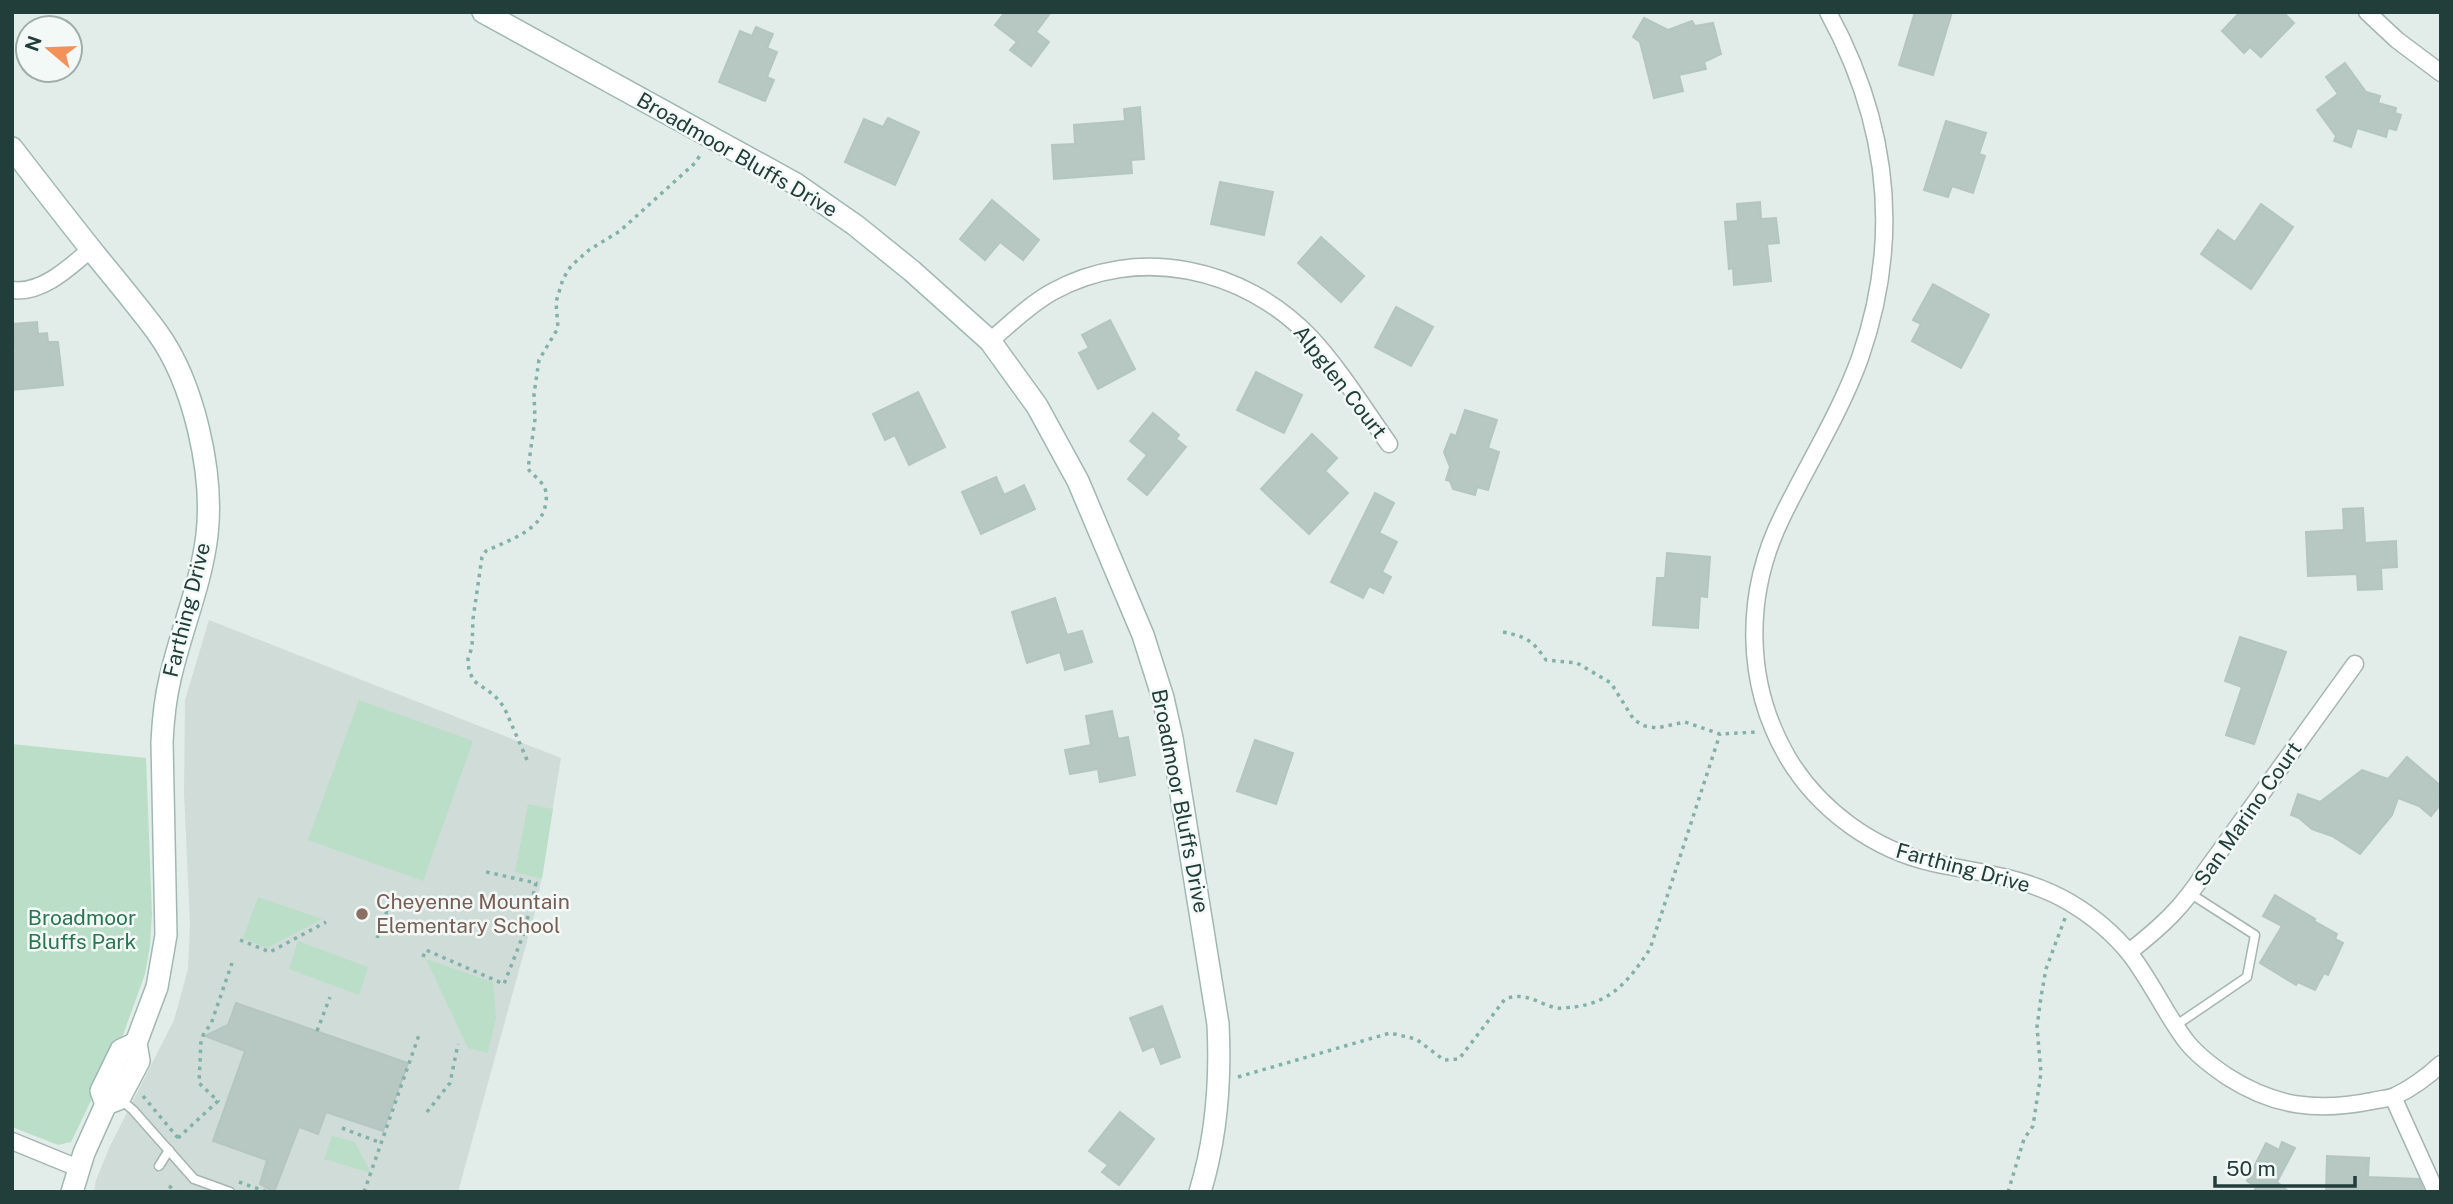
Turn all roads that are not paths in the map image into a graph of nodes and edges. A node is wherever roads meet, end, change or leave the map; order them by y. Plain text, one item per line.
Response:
1 (483, 12) edge
2 (1828, 12) edge
3 (2367, 12) edge
4 (2441, 73) edge
5 (12, 148) edge
6 (91, 249) junction
7 (12, 290) edge
8 (990, 341) junction
9 (1389, 444) dead end
10 (2355, 664) dead end
11 (2191, 894) junction
12 (2129, 952) junction
13 (2175, 1026) junction
14 (136, 1043) junction
15 (2441, 1064) edge
16 (117, 1096) junction
17 (2393, 1097) junction
18 (12, 1142) edge
19 (169, 1150) junction
20 (159, 1166) dead end
21 (78, 1168) junction
22 (72, 1192) edge
23 (230, 1192) edge
24 (1200, 1192) edge
25 (2436, 1192) edge

1 - 8 street, Broadmoor Bluffs Drive
2 - 12 street, Farthing Drive
3 - 4 street
5 - 6 street, Farthing Drive
6 - 7 street
6 - 14 street, Farthing Drive
8 - 9 street, Alpglen Court
8 - 24 street, Broadmoor Bluffs Drive
10 - 11 street, San Marino Court
11 - 12 street, San Marino Court
11 - 13 lane
12 - 13 street, Farthing Drive
13 - 17 street, Farthing Drive
14 - 16 street, Farthing Drive
14 - 16 street, Farthing Drive
15 - 17 street, Farthing Drive
16 - 19 lane
16 - 21 street, Farthing Drive
17 - 25 street
18 - 21 street
19 - 20 lane
19 - 23 lane
21 - 22 street, Farthing Drive

